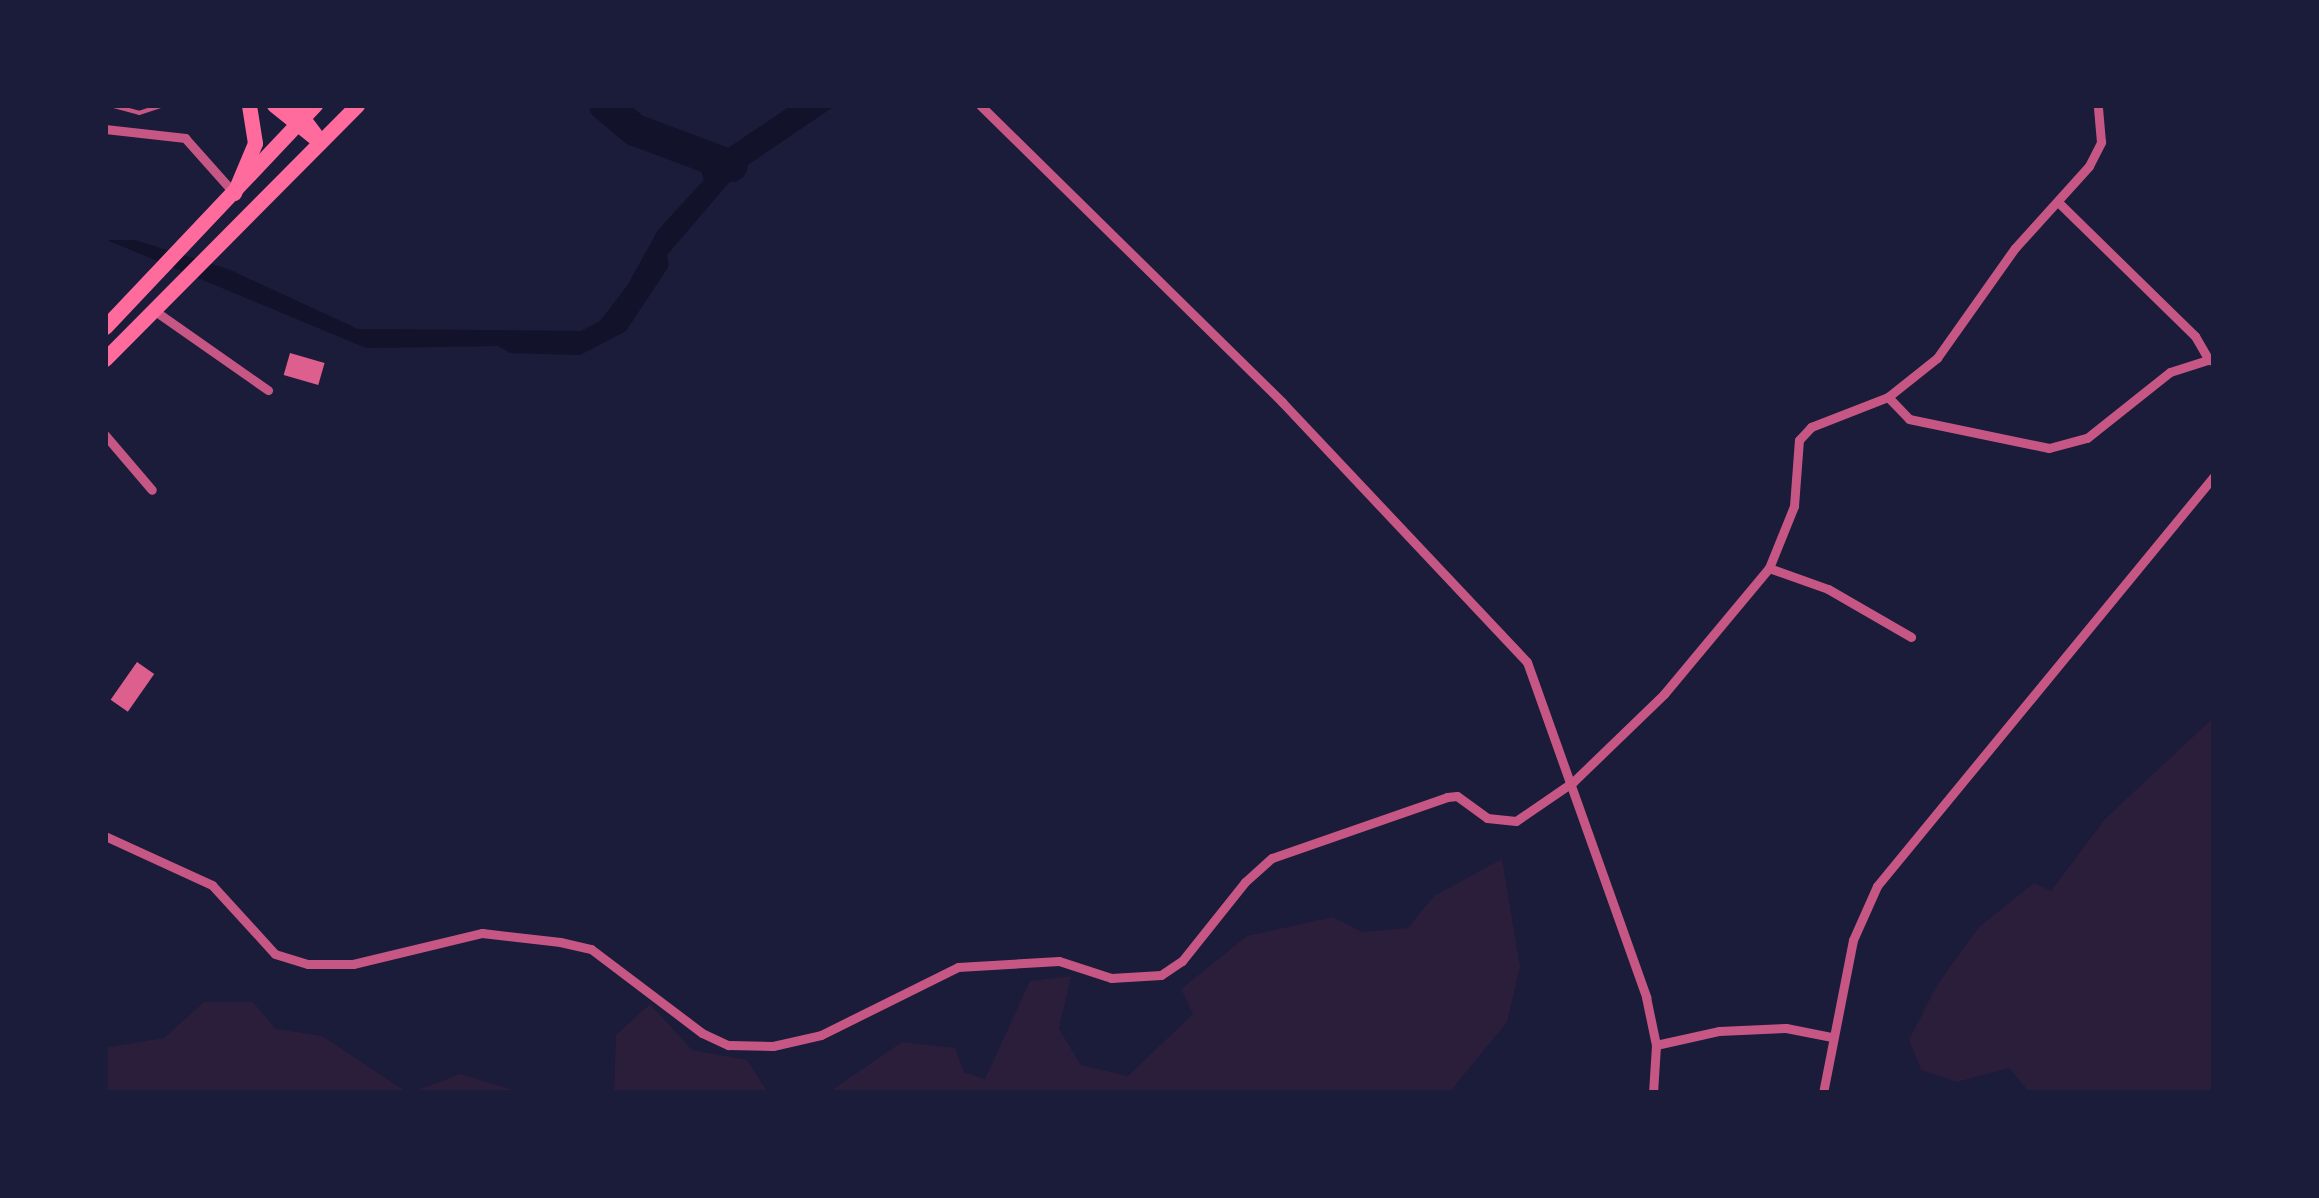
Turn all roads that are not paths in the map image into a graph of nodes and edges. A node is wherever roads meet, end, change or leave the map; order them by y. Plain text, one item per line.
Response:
1 (110, 105) edge
2 (163, 105) edge
3 (249, 105) edge
4 (274, 105) edge
5 (357, 105) edge
6 (980, 105) edge
7 (2098, 105) edge
8 (302, 113) edge
9 (105, 129) edge
10 (320, 142) junction
11 (234, 194) junction
12 (2058, 202) junction
13 (155, 311) junction
14 (105, 328) edge
15 (105, 359) edge
16 (2211, 359) edge
17 (268, 390) dead end
18 (1888, 397) junction
19 (105, 435) edge
20 (2214, 476) edge
21 (152, 490) dead end
22 (1769, 568) junction
23 (1910, 637) dead end
24 (1572, 782) junction
25 (105, 836) edge
26 (1832, 1038) junction
27 (1656, 1045) junction
28 (1653, 1093) edge
29 (1823, 1093) edge

1 - 2 lane
3 - 11 highway
4 - 8 highway
5 - 10 highway
6 - 24 street
7 - 12 street
8 - 10 highway
8 - 11 highway
9 - 11 street
10 - 13 highway
11 - 14 highway
12 - 16 street
12 - 18 street
13 - 15 highway
13 - 17 street
16 - 18 street
18 - 22 street
19 - 21 street
20 - 26 street
22 - 23 street
22 - 24 street
24 - 25 street
24 - 27 street
26 - 27 street
26 - 29 street
27 - 28 street

